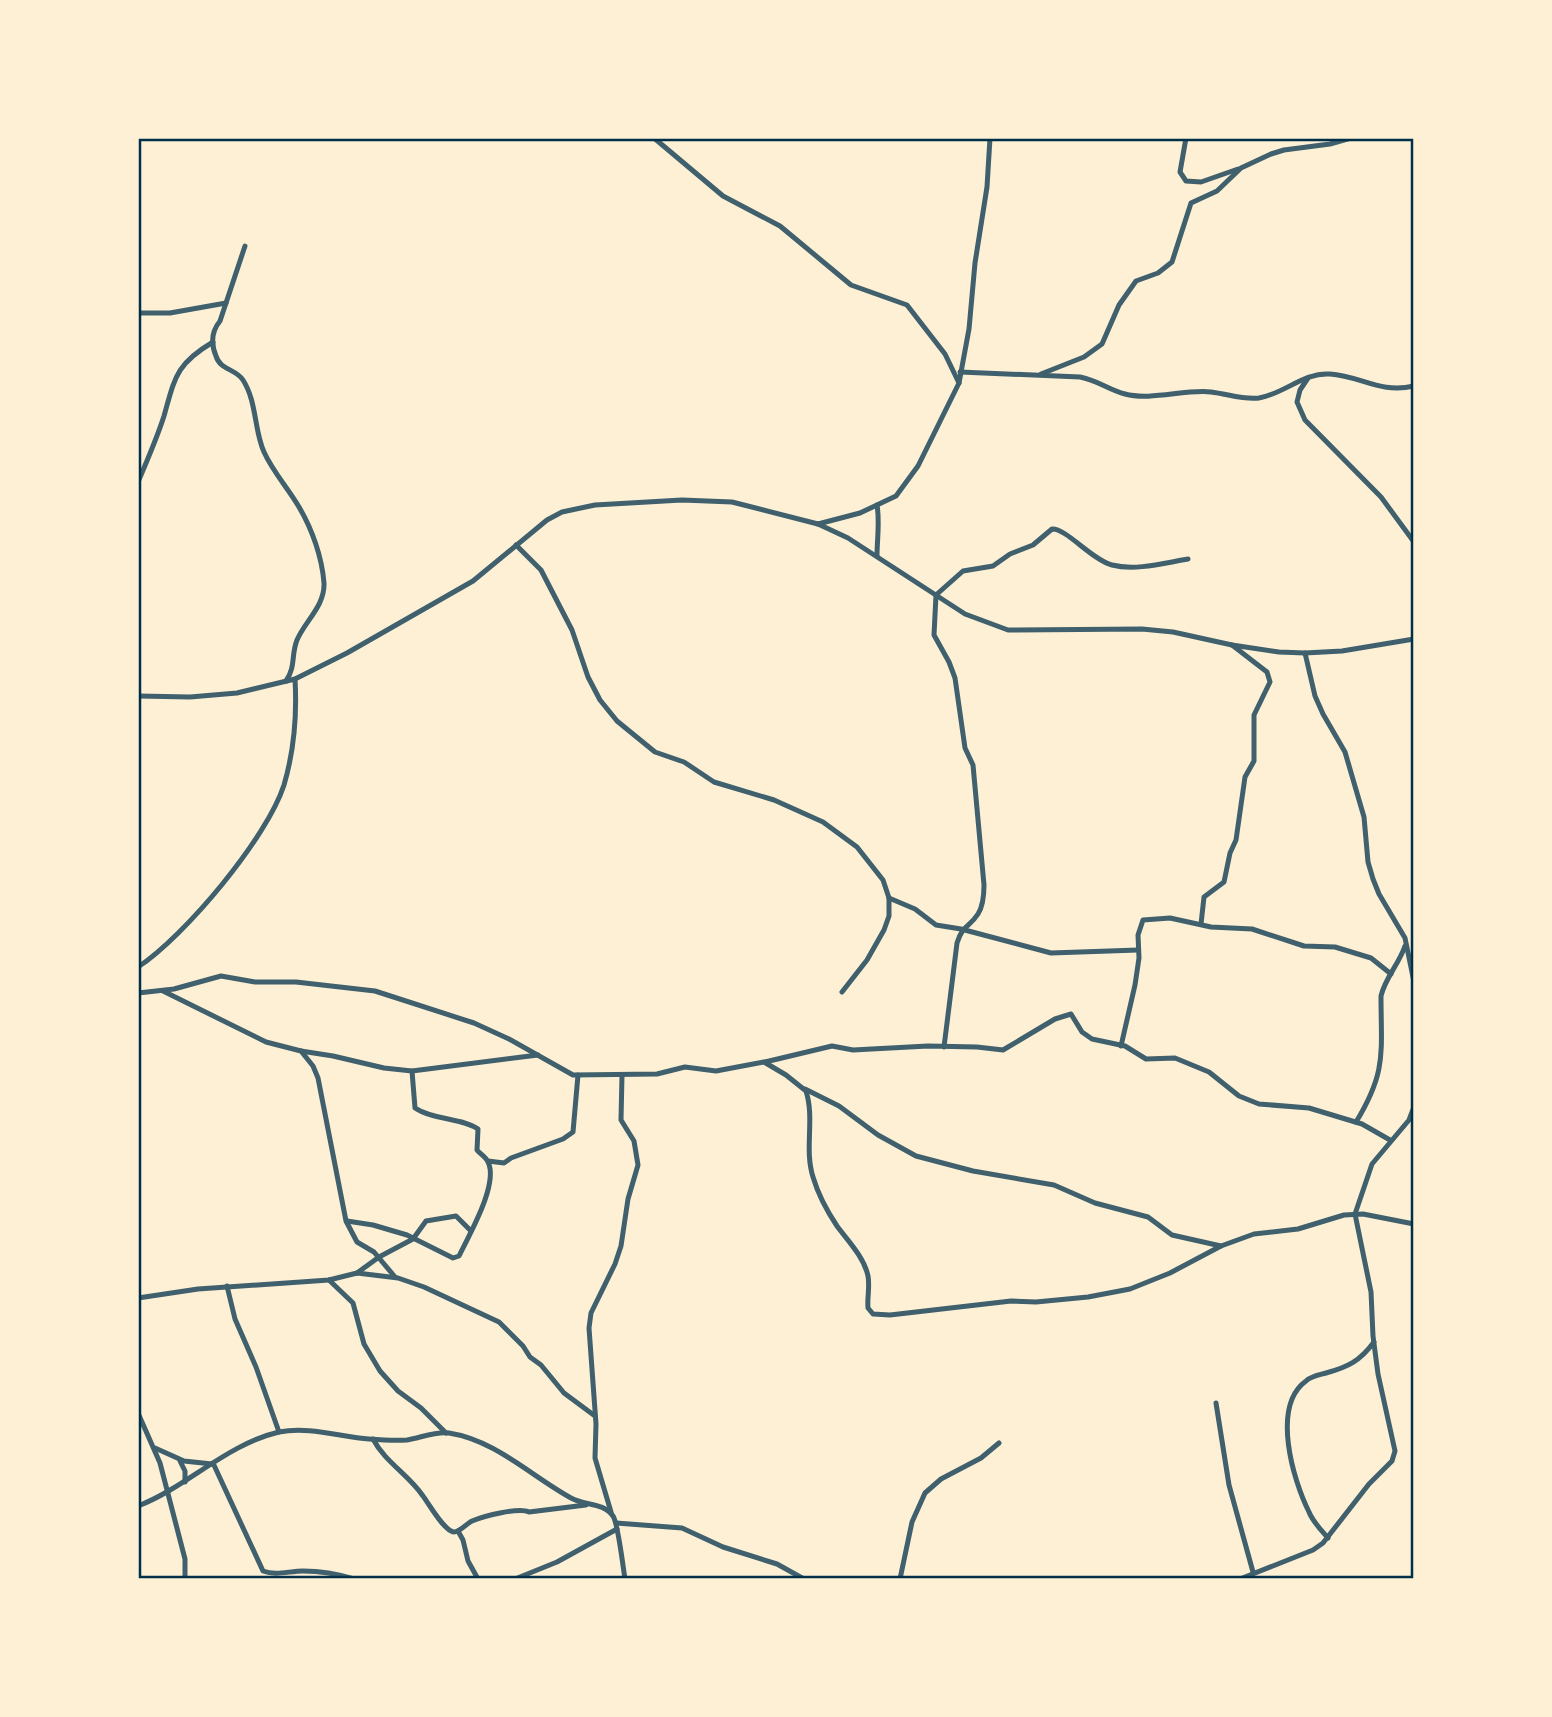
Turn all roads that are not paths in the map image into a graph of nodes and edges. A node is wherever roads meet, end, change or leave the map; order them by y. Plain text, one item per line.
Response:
1 (654, 138) edge
2 (990, 138) edge
3 (1186, 138) edge
4 (1351, 138) edge
5 (1241, 168) junction
6 (245, 246) dead end
7 (226, 303) junction
8 (138, 313) edge
9 (213, 342) junction
10 (960, 372) junction
11 (1038, 375) junction
12 (1309, 377) junction
13 (959, 383) junction
14 (1414, 386) edge
15 (138, 482) edge
16 (877, 505) junction
17 (818, 524) junction
18 (1414, 542) edge
19 (516, 545) junction
20 (877, 556) junction
21 (1188, 559) dead end
22 (936, 595) junction
23 (1414, 639) edge
24 (1233, 645) junction
25 (1305, 653) junction
26 (295, 679) junction
27 (285, 682) junction
28 (138, 696) edge
29 (889, 898) junction
30 (1201, 924) junction
31 (961, 929) junction
32 (1405, 943) junction
33 (1138, 950) junction
34 (138, 967) edge
35 (1391, 974) junction
36 (1414, 982) edge
37 (163, 991) junction
38 (842, 992) dead end
39 (138, 993) edge
40 (1121, 1046) junction
41 (944, 1047) junction
42 (301, 1051) junction
43 (318, 1053) junction
44 (538, 1055) junction
45 (764, 1062) junction
46 (313, 1066) junction
47 (412, 1071) junction
48 (578, 1075) junction
49 (622, 1075) junction
50 (805, 1089) junction
51 (1414, 1107) edge
52 (1356, 1122) junction
53 (1390, 1140) junction
54 (488, 1161) junction
55 (1355, 1214) junction
56 (346, 1221) junction
57 (1414, 1224) edge
58 (470, 1230) junction
59 (413, 1239) junction
60 (1221, 1246) junction
61 (379, 1257) junction
62 (357, 1273) junction
63 (395, 1278) junction
64 (329, 1280) junction
65 (227, 1286) junction
66 (138, 1298) edge
67 (1374, 1342) junction
68 (1216, 1403) dead end
69 (138, 1413) edge
70 (595, 1416) junction
71 (140, 1424) edge
72 (279, 1432) junction
73 (446, 1433) junction
74 (373, 1439) junction
75 (999, 1443) dead end
76 (155, 1448) junction
77 (178, 1458) junction
78 (213, 1464) junction
79 (186, 1482) junction
80 (168, 1493) junction
81 (589, 1505) junction
82 (138, 1506) edge
83 (612, 1515) junction
84 (617, 1526) junction
85 (458, 1531) junction
86 (1328, 1538) junction
87 (1253, 1572) junction
88 (185, 1579) edge
89 (354, 1579) edge
90 (478, 1579) edge
91 (515, 1579) edge
92 (625, 1579) edge
93 (804, 1579) edge
94 (900, 1579) edge
95 (1240, 1579) edge

1 - 13 street
2 - 10 street
3 - 5 street
4 - 5 street
5 - 11 street
6 - 7 street
7 - 8 street
7 - 9 street
9 - 15 street
9 - 27 street
10 - 11 street
10 - 13 street
11 - 12 street
12 - 14 street
12 - 18 street
13 - 16 street
16 - 17 street
16 - 20 street
17 - 19 street
17 - 20 street
19 - 26 street
19 - 29 street
20 - 22 street
21 - 22 street
22 - 24 street
22 - 31 street
23 - 25 street
24 - 25 street
24 - 30 street
25 - 32 street
26 - 27 street
26 - 34 street
27 - 28 street
29 - 31 street
29 - 38 street
30 - 33 street
30 - 35 street
31 - 33 street
31 - 41 street
32 - 35 street
32 - 36 street
33 - 40 street
35 - 52 street
37 - 39 street
37 - 42 street
37 - 44 street
40 - 41 street
40 - 52 street
41 - 45 street
42 - 43 street
42 - 46 street
43 - 46 street
43 - 47 street
44 - 47 street
44 - 48 street
45 - 49 street
45 - 50 street
46 - 56 street
47 - 54 street
48 - 49 street
48 - 54 street
49 - 70 street
50 - 60 street
50 - 60 street
51 - 53 street
52 - 53 street
53 - 55 street
54 - 58 street
55 - 57 street
55 - 60 street
55 - 67 street
56 - 59 street
56 - 61 street
58 - 59 street
58 - 59 street
59 - 61 street
61 - 62 street
61 - 63 street
62 - 63 street
62 - 64 street
63 - 70 street
64 - 65 street
64 - 73 street
65 - 66 street
65 - 72 street
67 - 86 street
67 - 86 street
68 - 87 street
69 - 71 street
70 - 83 street
71 - 76 street
72 - 74 street
72 - 78 street
73 - 74 street
73 - 81 street
74 - 85 street
75 - 94 street
76 - 77 street
76 - 80 street
77 - 78 street
77 - 79 street
78 - 79 street
78 - 89 street
79 - 80 street
80 - 82 street
80 - 88 street
81 - 83 street
81 - 85 street
83 - 84 street
84 - 91 street
84 - 92 street
84 - 93 street
85 - 90 street
86 - 87 street
87 - 95 street

